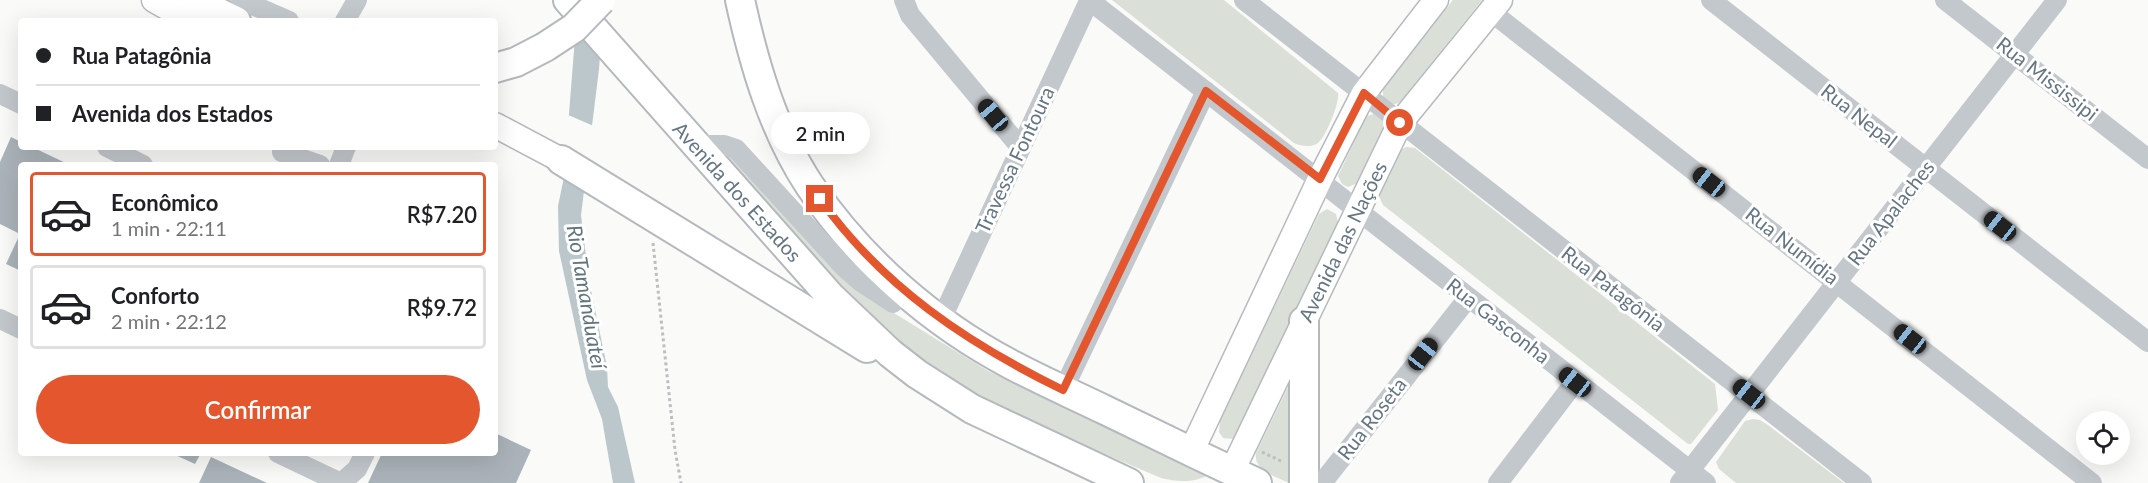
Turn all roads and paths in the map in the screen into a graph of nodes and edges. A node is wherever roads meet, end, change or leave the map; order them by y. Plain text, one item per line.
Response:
1 (154, 0) edge
2 (193, 0) edge
3 (357, 0) edge
4 (568, 0) edge
5 (601, 0) edge
6 (740, 0) edge
7 (904, 0) edge
8 (1089, 0) edge
9 (1244, 0) edge
10 (1436, 0) edge
11 (1711, 0) edge
12 (1945, 0) edge
13 (2057, 0) edge
14 (1495, 6) edge
15 (234, 12) edge
16 (186, 18) edge
17 (271, 18) edge
18 (347, 18) edge
19 (2015, 54) junction
20 (498, 67) edge
21 (1206, 91) junction
22 (1364, 93) junction
23 (0, 94) edge
24 (18, 103) edge
25 (1400, 123) junction
26 (498, 127) edge
27 (695, 145) junction
28 (1021, 148) junction
29 (113, 150) edge
30 (281, 155) edge
31 (2148, 159) edge
32 (561, 160) joint
33 (137, 162) edge
34 (308, 162) edge
35 (1926, 168) junction
36 (1320, 179) junction
37 (1358, 211) junction
38 (651, 214) junction
39 (1837, 282) junction
40 (1468, 298) junction
41 (893, 303) dead end
42 (0, 319) edge
43 (941, 320) junction
44 (1304, 321) junction
45 (18, 328) edge
46 (2148, 342) edge
47 (917, 374) junction
48 (1575, 382) junction
49 (1063, 390) junction
50 (1749, 394) junction
51 (1248, 440) junction
52 (1191, 452) junction
53 (284, 456) edge
54 (364, 456) edge
55 (1310, 476) edge
56 (1685, 477) edge
57 (1237, 479) edge
58 (681, 483) edge
59 (1129, 483) edge
60 (1498, 483) edge
61 (1706, 483) edge
62 (1862, 483) edge
63 (2092, 483) edge

1 - 16 main road
2 - 15 highway
3 - 18 street
4 - 27 highway, Avenida dos Estados
5 - 20 highway, bridge
6 - 43 highway
7 - 28 street
8 - 21 street, Rua Gasconha
8 - 28 street, Travessa Fontoura
9 - 22 street, Rua Patagônia
10 - 22 main road
11 - 35 street, Rua Nepal
12 - 19 street, Rua Mississipi
13 - 19 street, Rua Apalaches
14 - 25 main road, Avenida das Nações
14 - 39 street, Rua Numídia
15 - 17 street
19 - 31 street, Rua Mississipi
19 - 35 street, Rua Apalaches
21 - 36 street, Rua Gasconha
21 - 49 street
22 - 25 street, Rua Patagônia
22 - 36 main road
23 - 24 street
25 - 37 main road, Avenida das Nações
25 - 50 street, Rua Patagônia
26 - 32 main road
27 - 41 street
27 - 47 highway, Avenida dos Estados
28 - 43 street, Travessa Fontoura
29 - 33 street
30 - 34 street
32 - 38 highway
35 - 39 street, Rua Apalaches
35 - 46 street, Rua Nepal
36 - 37 street, Rua Gasconha
36 - 52 main road
37 - 40 street, Rua Gasconha
37 - 44 main road, Avenida das Nações
38 - 47 highway
38 - 58 path
39 - 50 street, Rua Apalaches
39 - 63 street, Rua Numídia
40 - 48 street, Rua Gasconha
40 - 55 street, Rua Roseta
42 - 45 street
43 - 49 highway
44 - 51 main road, Avenida das Nações
44 - 55 highway
47 - 59 highway
48 - 56 street, Rua Gasconha
48 - 60 street
49 - 52 highway
50 - 56 street, Rua Apalaches
50 - 62 street, Rua Patagônia
51 - 55 path
51 - 57 main road, Avenida das Nações
52 - 57 highway
53 - 54 street
56 - 61 street, Rua Gasconha

